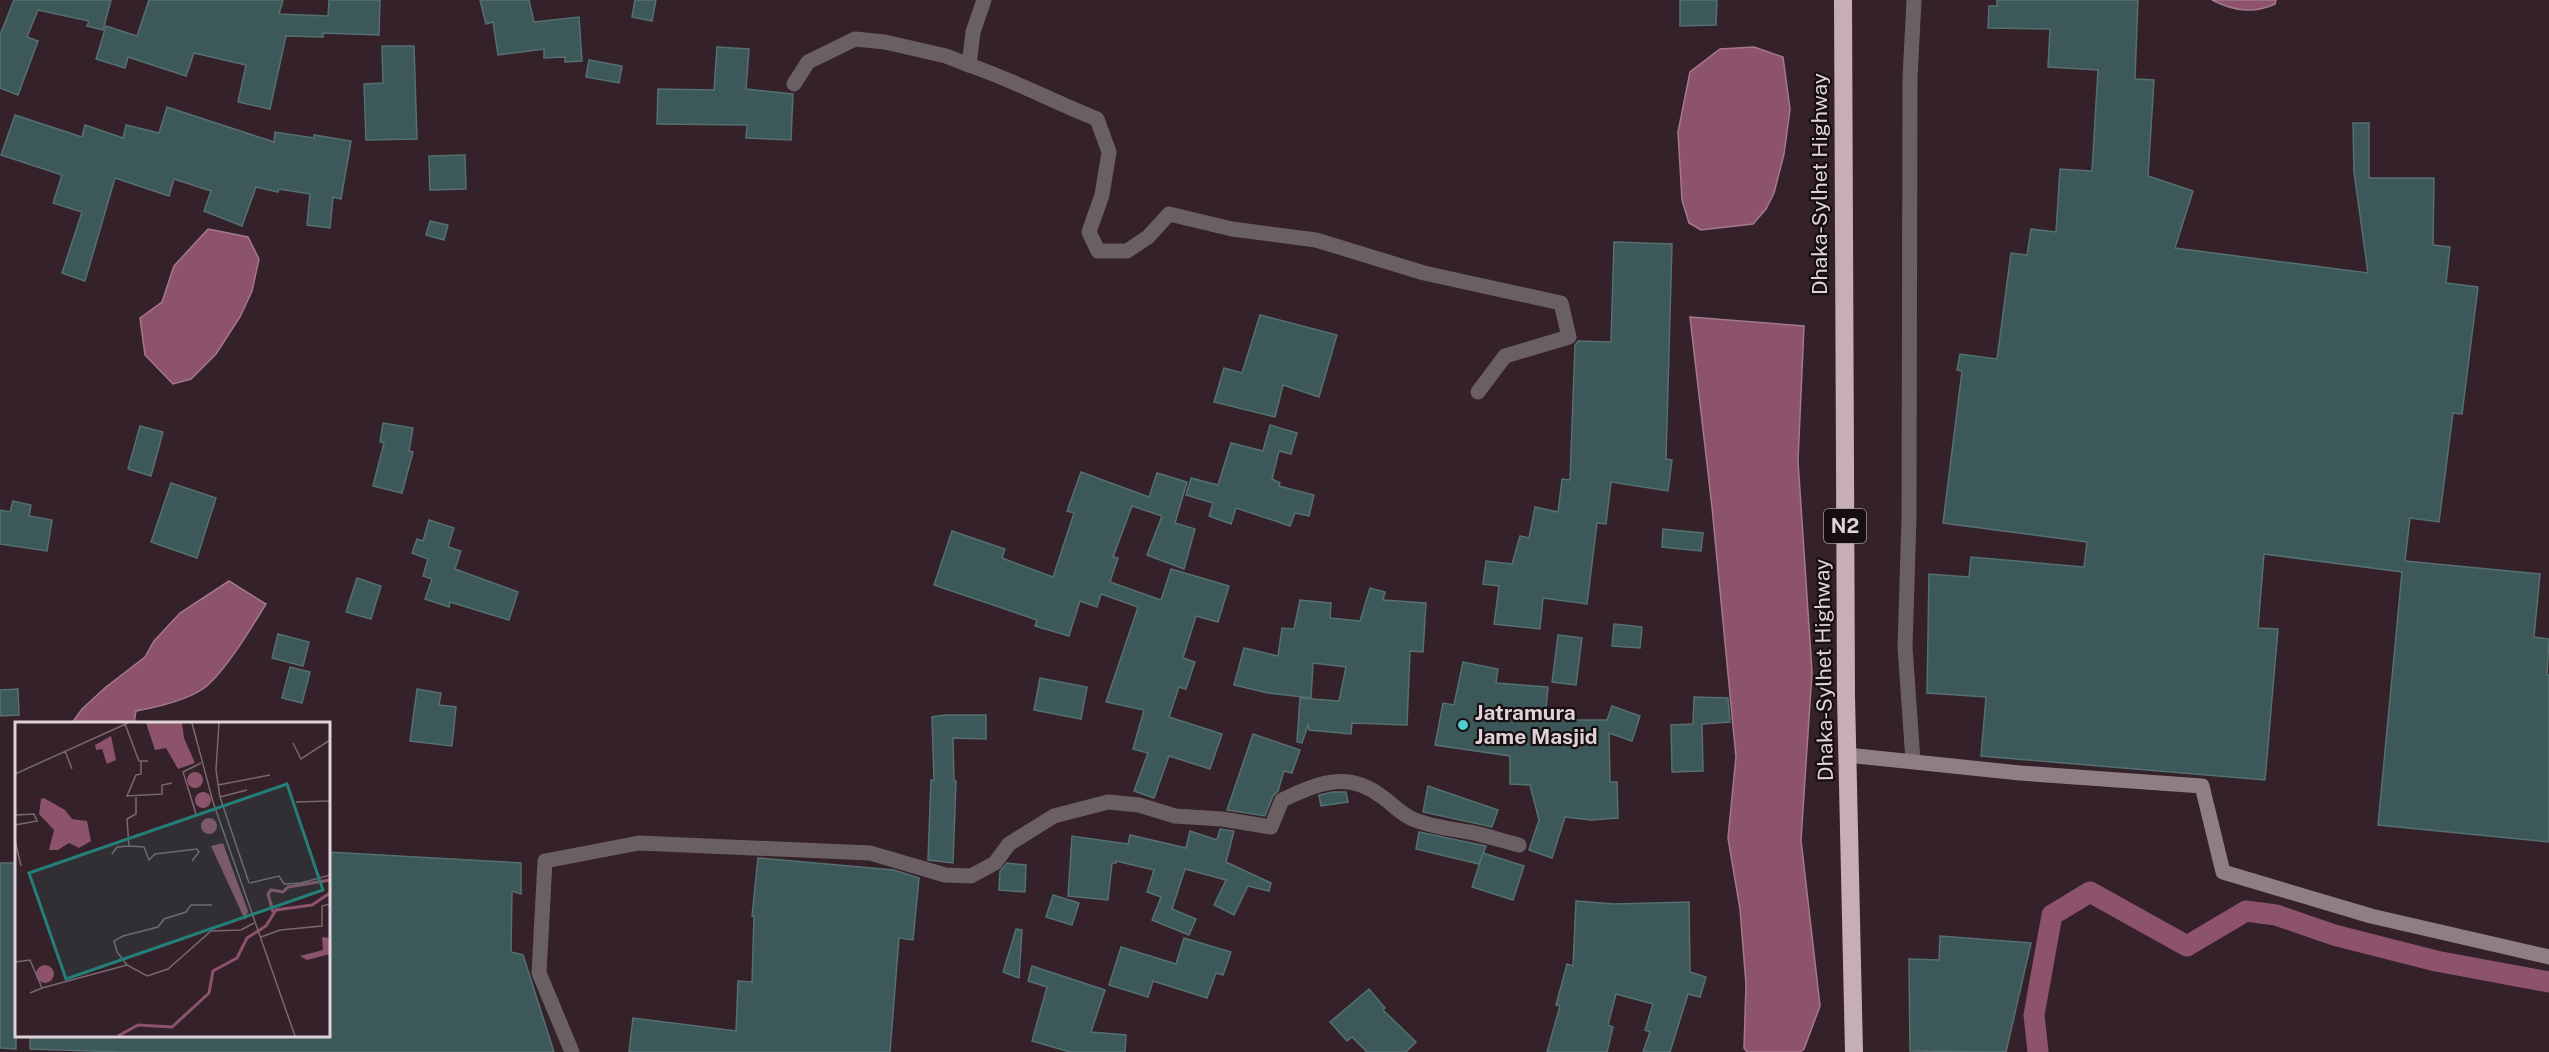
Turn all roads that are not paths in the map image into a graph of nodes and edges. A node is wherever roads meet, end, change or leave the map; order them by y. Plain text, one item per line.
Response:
1 (984, 0) edge
2 (1843, 0) edge
3 (1914, 0) edge
4 (969, 65) junction
5 (794, 84) dead end
6 (1478, 392) dead end
7 (1847, 755) junction
8 (1913, 761) junction
9 (1519, 845) dead end
10 (2549, 957) edge
11 (572, 1052) edge
12 (1854, 1052) edge

1 - 4 street
2 - 7 highway, Dhaka-Sylhet Highway / N2
3 - 8 street
4 - 5 street
4 - 6 street
7 - 8 street
7 - 12 highway, Dhaka-Sylhet Highway / N2
8 - 10 street
9 - 11 street

